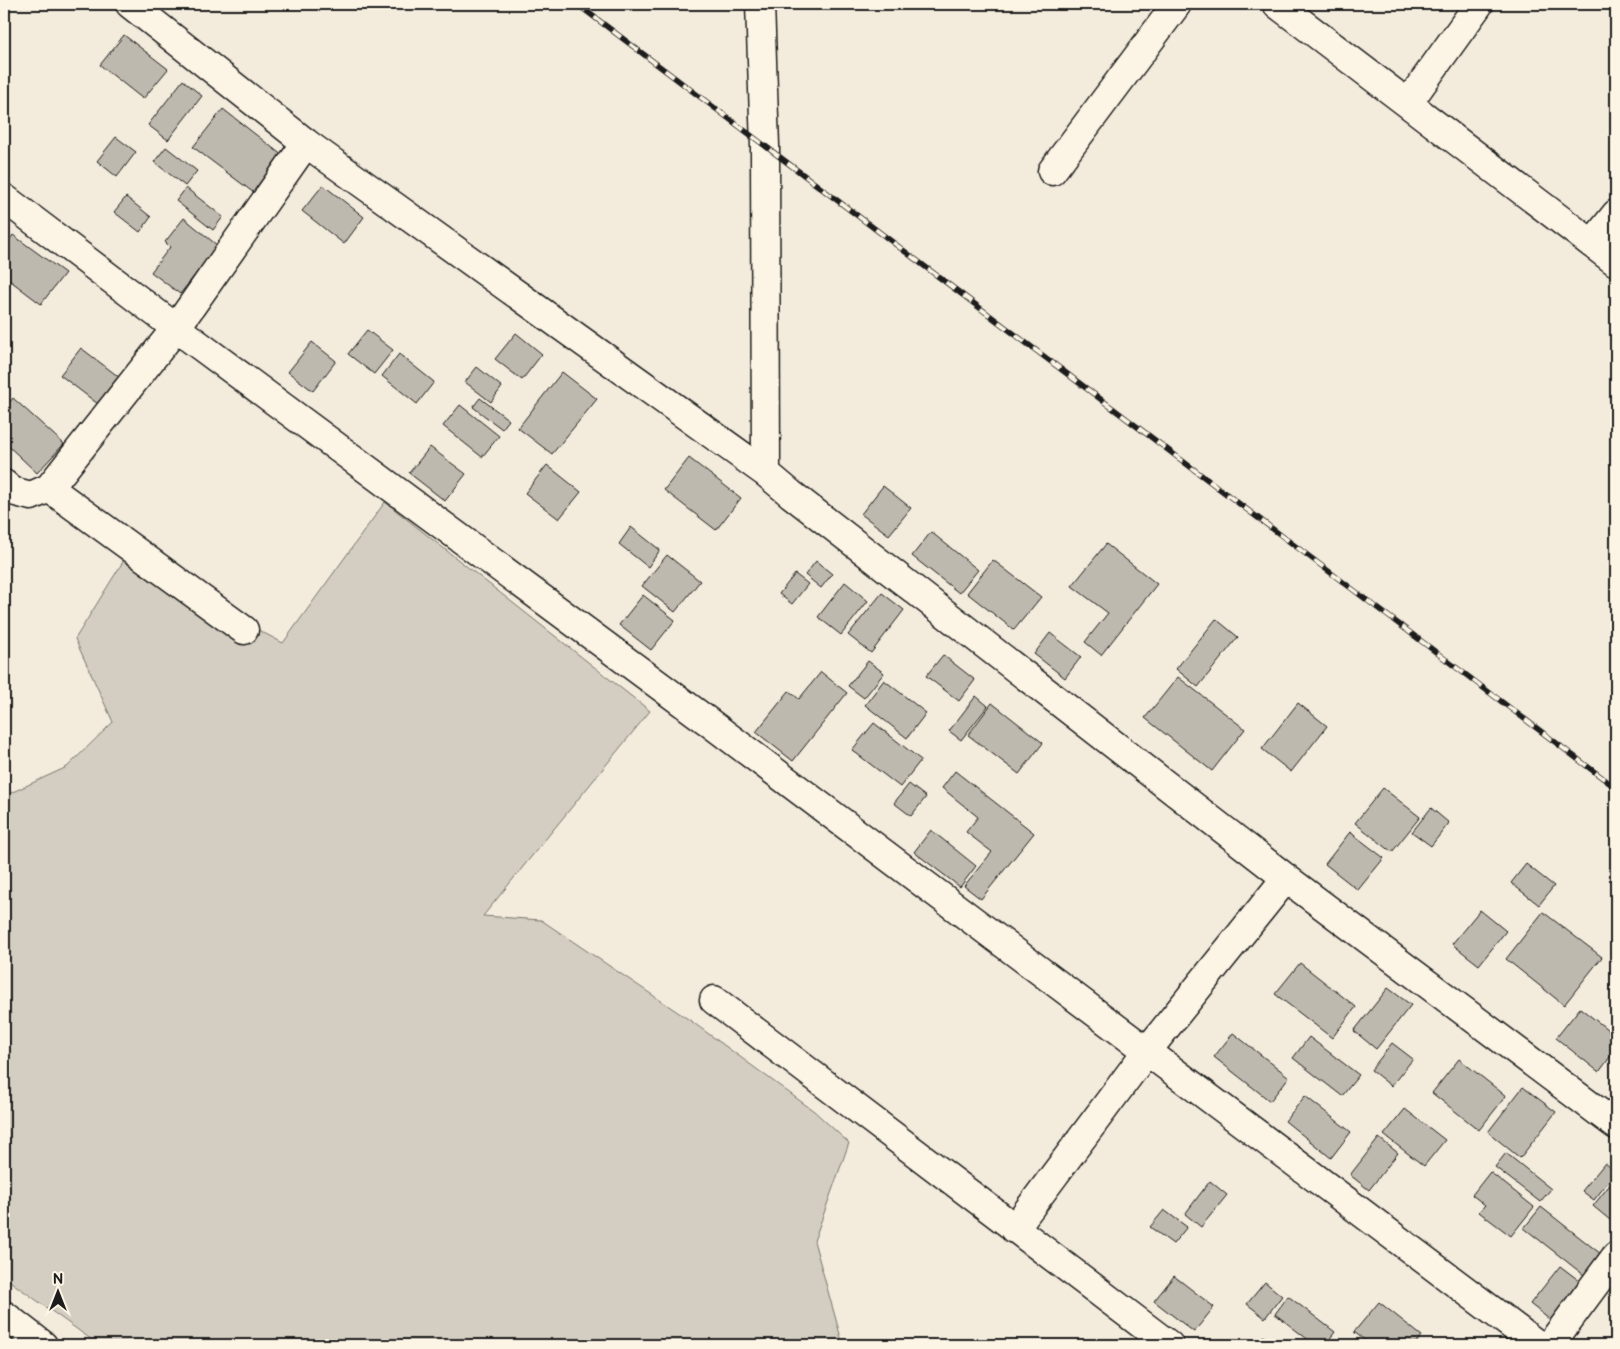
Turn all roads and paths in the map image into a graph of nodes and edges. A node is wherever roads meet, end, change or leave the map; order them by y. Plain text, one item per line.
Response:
1 (130, 4) edge
2 (760, 4) edge
3 (1177, 4) edge
4 (1276, 4) edge
5 (1479, 4) edge
6 (1408, 103) junction
7 (306, 143) junction
8 (1052, 171) dead end
9 (4, 198) edge
10 (1616, 214) edge
11 (1592, 244) junction
12 (1616, 262) edge
13 (176, 328) junction
14 (766, 473) junction
15 (4, 484) edge
16 (49, 488) junction
17 (244, 630) dead end
18 (1286, 878) junction
19 (714, 1000) dead end
20 (1147, 1051) junction
21 (1616, 1125) edge
22 (1014, 1228) junction
23 (1616, 1256) edge
24 (4, 1315) edge
25 (43, 1345) edge
26 (1169, 1345) edge
27 (1538, 1345) edge
28 (1550, 1345) edge

1 - 7 street
2 - 14 street
3 - 8 street
4 - 6 street
5 - 6 street
6 - 11 street
7 - 13 street
7 - 14 street
9 - 13 street
10 - 11 street
11 - 12 street
13 - 16 street
13 - 20 street
14 - 18 street
15 - 16 street
16 - 17 street
18 - 20 street
18 - 21 street
19 - 22 street
20 - 22 street
20 - 27 street
22 - 26 street
23 - 28 street
24 - 25 street

